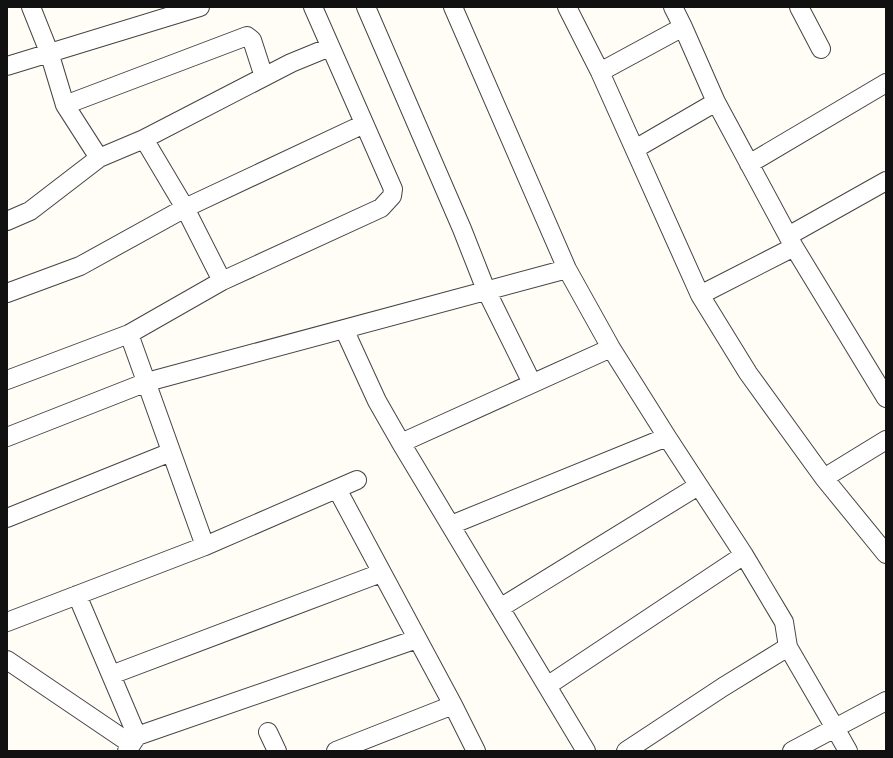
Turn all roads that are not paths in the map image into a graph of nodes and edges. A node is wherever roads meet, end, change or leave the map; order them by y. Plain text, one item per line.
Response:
1 (31, 7) edge
2 (200, 7) edge
3 (313, 7) edge
4 (366, 7) edge
5 (453, 7) edge
6 (567, 7) edge
7 (674, 7) edge
8 (799, 7) edge
9 (683, 27) junction
10 (330, 47) junction
11 (821, 49) dead end
12 (49, 52) junction
13 (7, 66) edge
14 (600, 72) junction
15 (264, 77) junction
16 (886, 83) edge
17 (716, 102) junction
18 (65, 105) junction
19 (364, 124) junction
20 (144, 139) junction
21 (635, 149) junction
22 (99, 158) junction
23 (749, 164) junction
24 (886, 181) edge
25 (185, 208) junction
26 (7, 221) edge
27 (791, 242) junction
28 (567, 269) junction
29 (222, 281) junction
30 (486, 290) junction
31 (7, 293) edge
32 (700, 295) junction
33 (344, 329) junction
34 (129, 334) junction
35 (611, 348) junction
36 (7, 380) edge
37 (147, 382) junction
38 (532, 383) junction
39 (886, 398) edge
40 (7, 437) edge
41 (667, 437) junction
42 (886, 440) edge
43 (401, 442) junction
44 (171, 452) junction
45 (824, 478) junction
46 (357, 480) dead end
47 (698, 486) junction
48 (337, 489) junction
49 (7, 518) edge
50 (451, 525) junction
51 (205, 546) junction
52 (886, 554) edge
53 (744, 555) junction
54 (381, 573) junction
55 (77, 595) junction
56 (500, 608) junction
57 (7, 622) edge
58 (417, 639) junction
59 (788, 647) junction
60 (7, 660) edge
61 (111, 675) junction
62 (547, 686) junction
63 (886, 701) edge
64 (453, 705) junction
65 (835, 728) junction
66 (268, 732) dead end
67 (132, 744) edge
68 (277, 751) edge
69 (336, 751) edge
70 (476, 751) edge
71 (586, 751) edge
72 (626, 751) edge
73 (792, 751) edge
74 (848, 751) edge

1 - 12 street
2 - 12 street
3 - 10 street
4 - 30 street
5 - 28 street
6 - 14 street
7 - 9 street
8 - 11 street
9 - 14 street
9 - 17 street
10 - 15 street
10 - 19 street
12 - 13 street
12 - 18 street
14 - 21 street
15 - 18 street
15 - 20 street
16 - 23 street
17 - 21 street
17 - 23 street
18 - 22 street
19 - 25 street
19 - 29 street
20 - 22 street
20 - 25 street
21 - 32 street
22 - 26 street
23 - 27 street
24 - 27 street
25 - 29 street
25 - 31 street
27 - 32 street
27 - 39 street
28 - 30 street
28 - 35 street
29 - 34 street
30 - 33 street
30 - 38 street
32 - 45 street
33 - 37 street
33 - 43 street
34 - 36 street
34 - 37 street
35 - 38 street
35 - 41 street
37 - 40 street
37 - 44 street
38 - 43 street
41 - 47 street
41 - 50 street
42 - 45 street
43 - 50 street
44 - 49 street
44 - 51 street
45 - 52 street
46 - 48 street
47 - 53 street
47 - 56 street
48 - 51 street
48 - 54 street
50 - 56 street
51 - 55 street
53 - 59 street
53 - 62 street
54 - 58 street
54 - 61 street
55 - 57 street
55 - 61 street
56 - 62 street
58 - 64 street
58 - 67 street
59 - 65 street
59 - 72 street
60 - 67 street
61 - 67 street
62 - 71 street
63 - 65 street
64 - 69 street
64 - 70 street
65 - 73 street
65 - 74 street
66 - 68 street

